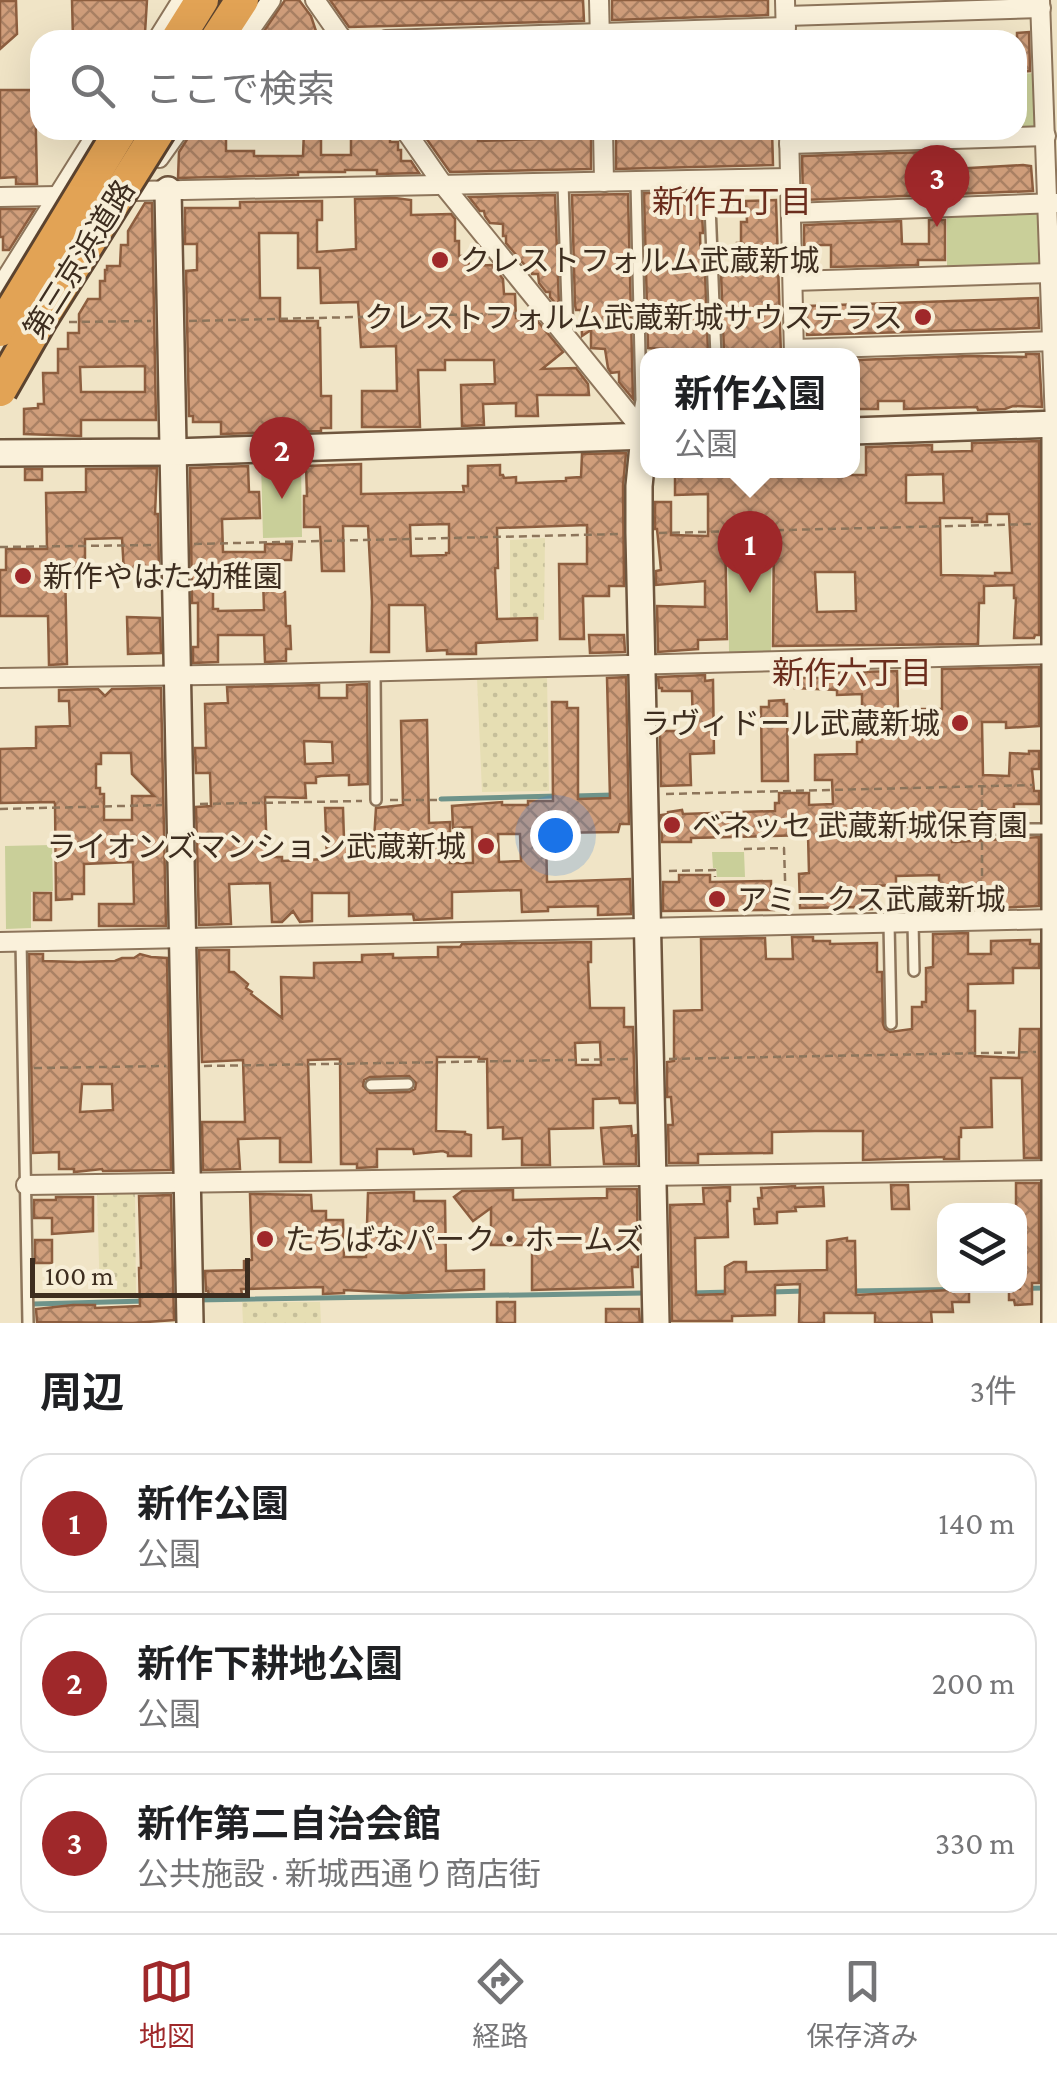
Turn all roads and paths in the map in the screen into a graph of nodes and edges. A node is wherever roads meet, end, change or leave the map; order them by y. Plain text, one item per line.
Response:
1 (164, 0) edge
2 (182, 0) edge
3 (202, 0) edge
4 (215, 0) edge
5 (229, 0) edge
6 (242, 0) edge
7 (271, 0) edge
8 (315, 0) edge
9 (598, 0) edge
10 (1041, 4) edge
11 (786, 21) edge
12 (166, 30) edge
13 (169, 30) edge
14 (172, 30) edge
15 (196, 30) edge
16 (210, 30) edge
17 (222, 30) edge
18 (250, 30) edge
19 (335, 30) edge
20 (600, 30) edge
21 (681, 30) edge
22 (1046, 136) junction
23 (1027, 137) edge
24 (92, 140) edge
25 (115, 140) edge
26 (129, 140) edge
27 (141, 140) edge
28 (153, 140) edge
29 (168, 140) edge
30 (412, 140) edge
31 (603, 140) edge
32 (789, 140) edge
33 (940, 140) edge
34 (73, 170) junction
35 (790, 178) junction
36 (709, 180) junction
37 (604, 182) junction
38 (636, 182) junction
39 (563, 184) junction
40 (116, 185) junction
41 (444, 186) junction
42 (168, 190) junction
43 (57, 196) junction
44 (0, 197) edge
45 (1053, 203) edge
46 (942, 207) junction
47 (791, 213) junction
48 (1051, 273) junction
49 (792, 281) junction
50 (0, 288) edge
51 (547, 312) junction
52 (171, 321) junction
53 (53, 322) junction
54 (0, 330) edge
55 (568, 338) junction
56 (1055, 341) edge
57 (0, 346) edge
58 (716, 348) edge
59 (794, 348) edge
60 (860, 349) edge
61 (640, 356) edge
62 (0, 364) edge
63 (0, 390) edge
64 (0, 408) edge
65 (1056, 424) edge
66 (640, 428) edge
67 (860, 431) edge
68 (640, 432) edge
69 (0, 452) edge
70 (174, 452) junction
71 (640, 472) edge
72 (1055, 524) edge
73 (640, 533) junction
74 (176, 544) junction
75 (0, 548) edge
76 (1056, 654) edge
77 (643, 664) junction
78 (374, 671) junction
79 (179, 676) junction
80 (0, 678) edge
81 (1056, 744) edge
82 (1054, 784) junction
83 (982, 786) junction
84 (646, 794) junction
85 (376, 800) junction
86 (438, 800) dead end
87 (182, 804) junction
88 (0, 809) edge
89 (949, 829) dead end
90 (982, 829) junction
91 (1056, 829) edge
92 (744, 848) dead end
93 (648, 872) junction
94 (715, 877) dead end
95 (1056, 919) edge
96 (982, 921) junction
97 (914, 922) junction
98 (889, 923) junction
99 (786, 926) junction
100 (649, 927) junction
101 (184, 938) junction
102 (20, 941) junction
103 (0, 942) edge
104 (914, 971) dead end
105 (891, 1024) dead end
106 (1056, 1052) edge
107 (651, 1059) junction
108 (186, 1066) junction
109 (23, 1068) junction
110 (371, 1084) dead end
111 (408, 1084) dead end
112 (1056, 1170) edge
113 (653, 1175) junction
114 (188, 1184) junction
115 (26, 1185) junction
116 (28, 1323) edge
117 (190, 1323) edge
118 (656, 1323) edge
119 (1055, 1323) edge

1 - 12 street
2 - 13 street
3 - 14 highway
4 - 15 street
5 - 16 street
6 - 17 highway
7 - 18 street
8 - 19 street
9 - 20 street
10 - 11 street
10 - 22 street
11 - 21 street
22 - 23 street
22 - 45 street
24 - 34 street
25 - 54 highway, 第三京浜道路, bridge
26 - 40 street
27 - 40 street
28 - 63 highway, 第三京浜道路, bridge
29 - 40 street
30 - 41 street
31 - 37 street
32 - 35 street
33 - 46 street
34 - 40 street
34 - 43 street
35 - 36 street
35 - 47 street
36 - 38 street
36 - 58 lane
37 - 38 street
37 - 39 street
38 - 61 lane
39 - 41 street
39 - 55 lane
40 - 42 street
40 - 53 street
40 - 57 street
40 - 62 street
41 - 42 street
41 - 51 street
42 - 52 street
43 - 44 street
43 - 50 street
45 - 46 street
45 - 48 street
46 - 47 street
47 - 49 street
48 - 49 street
48 - 56 street
49 - 59 street
51 - 52 path
51 - 55 street
52 - 53 path
52 - 70 street
53 - 64 street
55 - 66 street
56 - 60 street
56 - 65 street
65 - 67 street
65 - 72 street
68 - 70 street
69 - 70 street
70 - 74 street
71 - 73 street
72 - 73 path
72 - 76 street
73 - 74 path
73 - 77 street
74 - 75 path
74 - 79 street
76 - 77 street
76 - 81 street
77 - 78 street
77 - 84 street
78 - 79 street
78 - 85 lane
79 - 80 street
79 - 87 street
81 - 82 street
82 - 83 path
82 - 91 street
83 - 84 path
83 - 90 path
84 - 93 street
85 - 86 path
85 - 87 path
87 - 88 path
87 - 101 street
89 - 90 lane
90 - 91 lane
90 - 96 path
91 - 95 street
92 - 99 path
93 - 94 path
93 - 100 street
95 - 96 street
95 - 106 street
96 - 97 street
97 - 98 street
97 - 104 lane
98 - 99 street
98 - 105 lane
99 - 100 street
100 - 101 street
100 - 107 street
101 - 102 street
101 - 108 street
102 - 103 street
102 - 109 lane
106 - 107 path
106 - 112 street
107 - 108 path
107 - 113 street
108 - 109 path
108 - 114 street
109 - 115 lane
110 - 111 lane
112 - 113 street
112 - 119 street
113 - 114 street
113 - 118 street
114 - 115 street
114 - 117 street
115 - 116 lane

